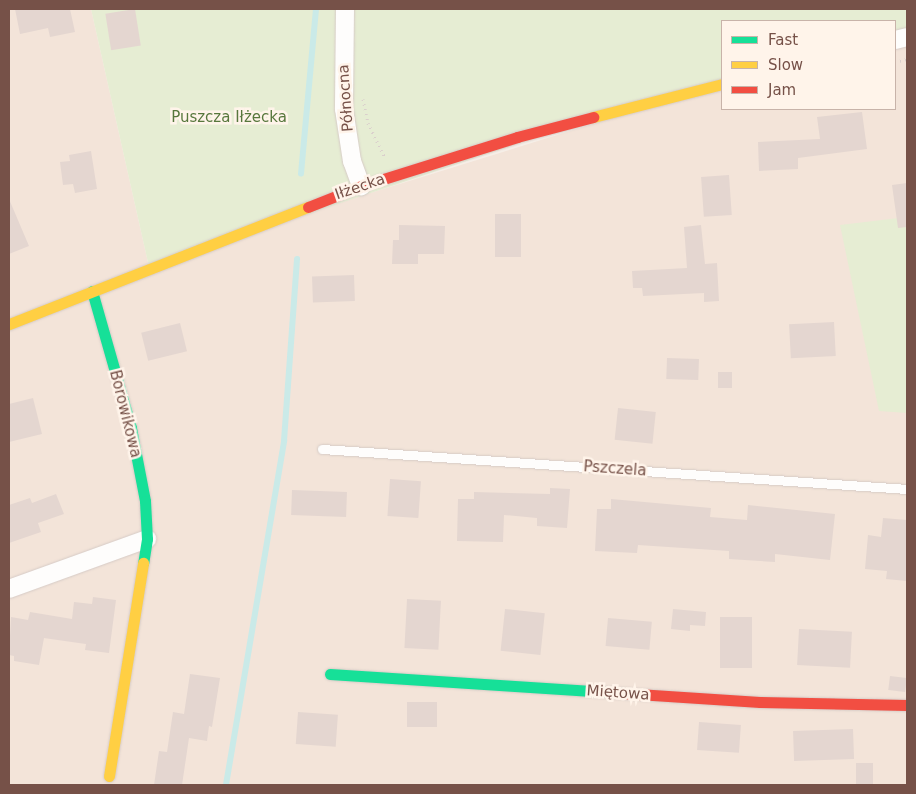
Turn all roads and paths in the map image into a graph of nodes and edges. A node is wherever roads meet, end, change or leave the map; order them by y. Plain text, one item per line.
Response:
1 (345, 9) edge
2 (721, 84) edge
3 (362, 92) dead end
4 (383, 153) dead end
5 (361, 186) junction
6 (92, 291) junction
7 (9, 324) edge
8 (322, 449) dead end
9 (907, 489) edge
10 (147, 539) junction
11 (9, 589) edge
12 (330, 674) dead end
13 (907, 705) edge
14 (110, 776) dead end

1 - 5 street, Północna
2 - 5 street, Iłżecka
3 - 4 path
5 - 6 street, Iłżecka
6 - 7 street, Iłżecka
6 - 10 street, Borowikowa
8 - 9 lane, Pszczela
10 - 11 street
10 - 14 street, Borowikowa
12 - 13 street, Miętowa

